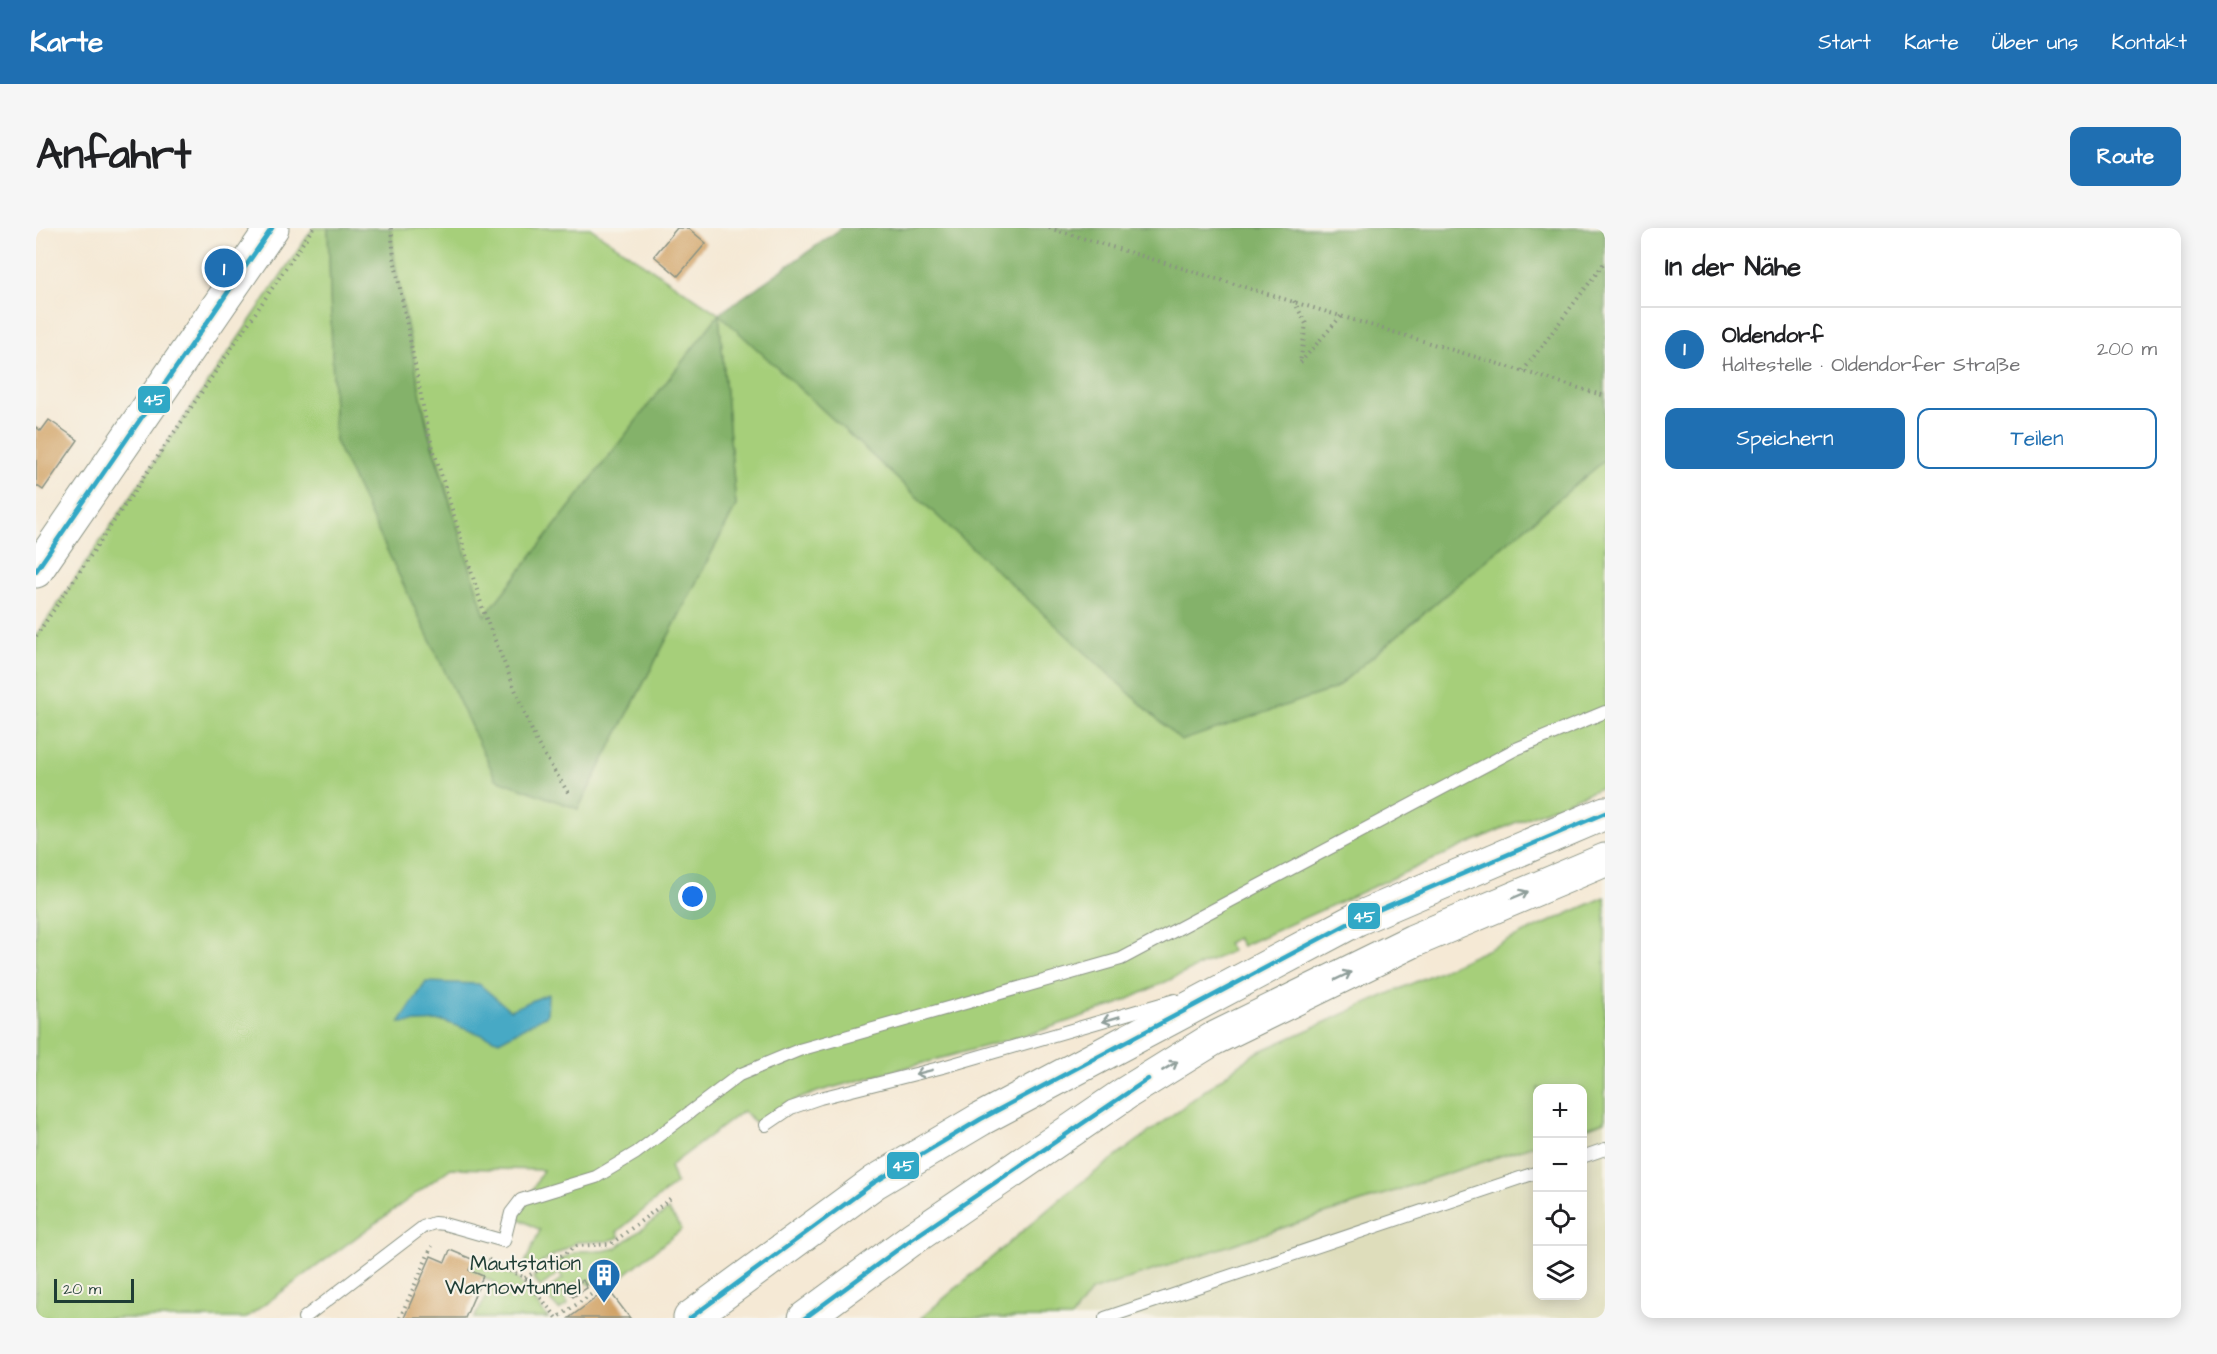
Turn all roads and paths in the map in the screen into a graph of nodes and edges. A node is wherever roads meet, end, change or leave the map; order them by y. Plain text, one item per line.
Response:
1 (272, 228) edge
2 (313, 228) edge
3 (391, 228) edge
4 (1048, 228) edge
5 (1605, 262) edge
6 (1294, 301) junction
7 (1341, 316) junction
8 (1523, 371) junction
9 (1605, 396) edge
10 (36, 571) edge
11 (36, 636) edge
12 (1605, 712) edge
13 (569, 794) dead end
14 (1605, 813) edge
15 (1605, 860) edge
16 (1228, 985) junction
17 (766, 1125) dead end
18 (1605, 1149) edge
19 (1587, 1155) edge
20 (1533, 1174) edge
21 (671, 1198) dead end
22 (435, 1240) dead end
23 (477, 1254) dead end
24 (525, 1278) junction
25 (602, 1287) dead end
26 (304, 1318) edge
27 (400, 1318) edge
28 (690, 1318) edge
29 (805, 1318) edge
30 (1105, 1318) edge

1 - 10 main road
2 - 11 path
3 - 13 path
4 - 6 path
5 - 8 path
6 - 7 path
6 - 7 path
7 - 8 path
8 - 9 path
12 - 26 lane
14 - 16 main road
29 -> 15 main road
16 -> 17 lane
16 - 28 main road
18 - 19 lane
20 - 30 lane
21 - 24 path
22 - 27 path
23 - 24 path
24 - 25 path

